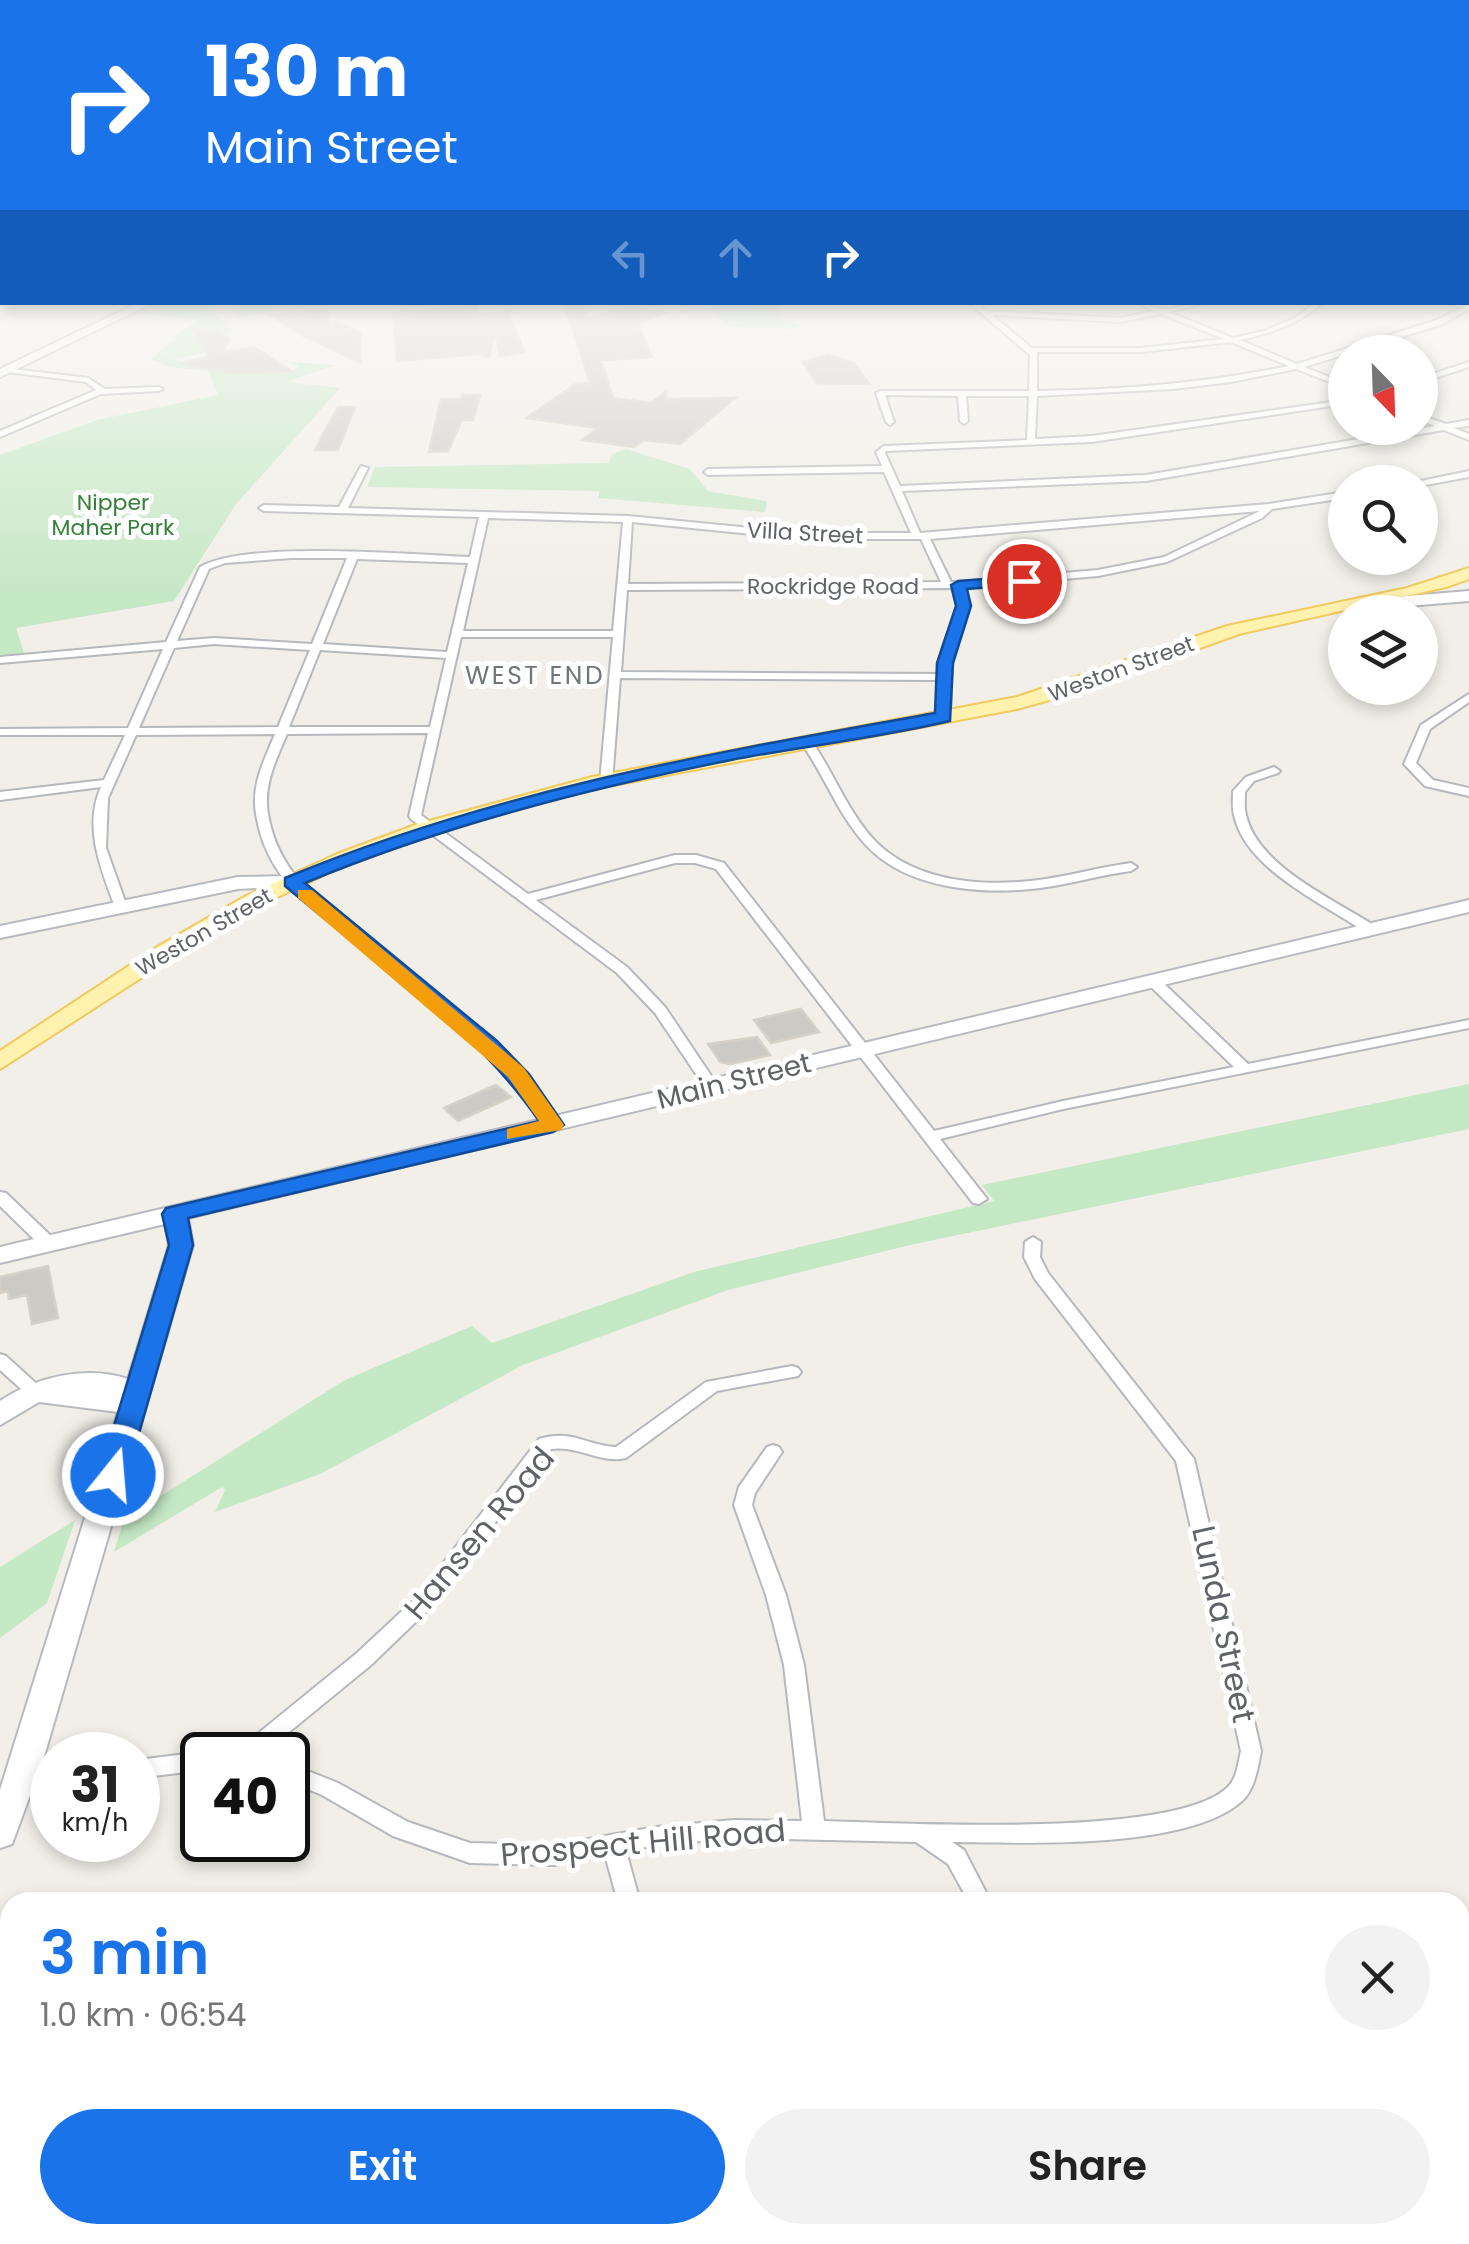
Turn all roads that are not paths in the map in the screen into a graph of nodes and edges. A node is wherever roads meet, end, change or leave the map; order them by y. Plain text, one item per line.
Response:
1 (97, 388) edge
2 (1034, 388) edge
3 (1135, 388) edge
4 (158, 389) dead end
5 (102, 392) junction
6 (962, 393) junction
7 (1034, 393) junction
8 (1328, 405) edge
9 (964, 420) dead end
10 (890, 422) dead end
11 (1469, 423) edge
12 (1438, 424) edge
13 (1449, 428) junction
14 (0, 434) edge
15 (1469, 436) edge
16 (1032, 443) junction
17 (364, 468) dead end
18 (887, 470) junction
19 (708, 472) dead end
20 (1469, 474) edge
21 (1438, 480) edge
22 (897, 489) junction
23 (1328, 498) edge
24 (1269, 507) junction
25 (264, 508) dead end
26 (342, 510) junction
27 (484, 515) junction
28 (628, 519) junction
29 (921, 536) junction
30 (353, 556) junction
31 (474, 560) junction
32 (1469, 573) edge
33 (952, 585) junction
34 (622, 587) junction
35 (1402, 595) edge
36 (1469, 596) edge
37 (1438, 599) edge
38 (1328, 610) edge
39 (456, 634) junction
40 (618, 634) junction
41 (170, 642) junction
42 (317, 646) junction
43 (452, 655) junction
44 (0, 660) edge
45 (614, 675) junction
46 (943, 677) junction
47 (1469, 697) edge
48 (944, 717) junction
49 (135, 729) junction
50 (283, 729) junction
51 (435, 730) junction
52 (0, 732) edge
53 (806, 741) junction
54 (1274, 771) dead end
55 (606, 782) junction
56 (107, 783) junction
57 (1469, 792) edge
58 (0, 796) edge
59 (428, 828) junction
60 (1131, 867) dead end
61 (292, 882) junction
62 (525, 899) junction
63 (1469, 906) edge
64 (121, 907) junction
65 (1370, 929) junction
66 (0, 932) edge
67 (1152, 980) junction
68 (1469, 1024) edge
69 (864, 1049) junction
70 (0, 1062) edge
71 (1244, 1068) junction
72 (711, 1086) junction
73 (553, 1125) junction
74 (932, 1136) junction
75 (0, 1197) edge
76 (979, 1199) dead end
77 (174, 1214) junction
78 (1033, 1242) dead end
79 (49, 1244) junction
80 (0, 1255) edge
81 (0, 1360) edge
82 (792, 1372) dead end
83 (35, 1392) junction
84 (132, 1397) junction
85 (0, 1415) edge
86 (773, 1452) dead end
87 (274, 1732) edge
88 (310, 1781) edge
89 (30, 1795) edge
90 (6, 1812) edge
91 (814, 1829) junction
92 (920, 1833) junction
93 (613, 1845) junction
94 (626, 1892) edge
95 (975, 1892) edge

1 - 5 street
2 - 7 street
3 - 7 street
4 - 5 street
5 - 14 street
6 - 7 street
6 - 9 street
6 - 10 street
7 - 16 street
8 - 16 street
11 - 13 street
12 - 13 street
13 - 15 street
13 - 22 street
16 - 18 street
17 - 26 street
18 - 19 street
18 - 22 street
20 - 21 street
22 - 29 street
23 - 24 street, Villa Street
24 - 29 street, Villa Street
24 - 33 street, Rockridge Road
25 - 26 street, Villa Street
26 - 27 street, Villa Street
27 - 28 street, Villa Street
27 - 31 street
28 - 29 street, Villa Street
28 - 34 street
29 - 33 street
30 - 31 street
30 - 41 street
30 - 42 street
31 - 39 street
32 - 35 main road, Weston Street
33 - 34 street, Rockridge Road
33 - 46 street
34 - 40 street
36 - 37 main road
38 - 48 main road, Weston Street
39 - 40 street
39 - 43 street
40 - 45 street
41 - 42 street
41 - 44 street
41 - 49 street
42 - 43 street
42 - 50 street
43 - 51 street
45 - 46 street
45 - 55 street
46 - 48 street
47 - 57 street
48 - 53 main road, Weston Street
49 - 50 street
49 - 52 street
49 - 56 street
50 - 51 street
50 - 61 street
51 - 59 street
53 - 55 main road, Weston Street
53 - 60 street
54 - 65 street
55 - 59 main road, Weston Street
56 - 58 street
56 - 64 street
59 - 61 main road, Weston Street
59 - 62 street
61 - 64 main road
61 - 70 main road, Weston Street
61 - 73 street
62 - 69 street
62 - 72 street
63 - 65 main road, Main Street
64 - 66 main road
65 - 67 main road, Main Street
67 - 69 main road, Main Street
67 - 71 street
68 - 71 street
69 - 72 main road, Main Street
69 - 74 street
71 - 74 street
72 - 73 main road, Main Street
73 - 77 main road, Main Street
74 - 76 street
75 - 79 street
77 - 79 main road, Main Street
77 - 84 main road
78 - 92 street, Lunda Street
79 - 80 main road, Main Street
81 - 83 street
82 - 87 street, Hansen Road
83 - 84 main road
83 - 85 main road
84 - 90 main road
86 - 91 street
88 - 93 street, Prospect Hill Road
89 - 90 street
91 - 92 street, Prospect Hill Road
91 - 93 street, Prospect Hill Road
92 - 95 street
93 - 94 street

